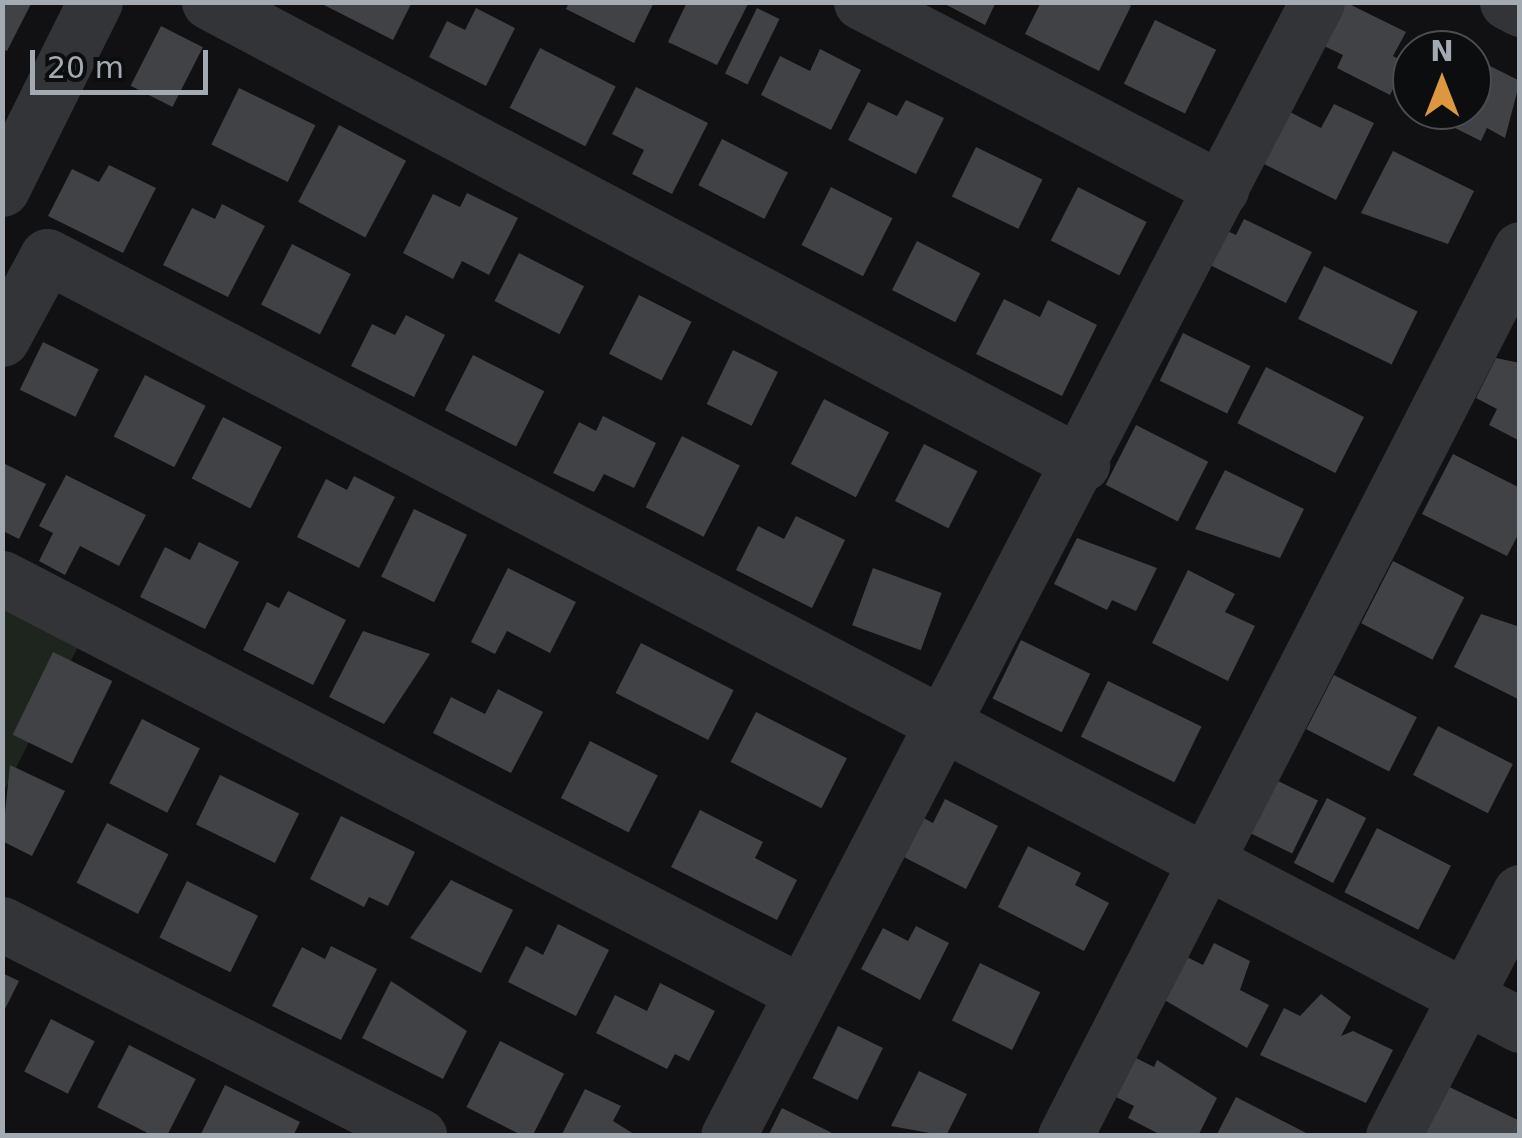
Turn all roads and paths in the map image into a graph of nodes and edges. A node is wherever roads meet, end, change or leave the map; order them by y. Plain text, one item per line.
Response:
1 (96, 2) edge
2 (209, 2) edge
3 (861, 2) edge
4 (1317, 2) edge
5 (1507, 2) edge
6 (1520, 9) edge
7 (2, 189) edge
8 (1221, 189) junction
9 (1520, 249) edge
10 (2, 339) edge
11 (1082, 464) junction
12 (2, 578) edge
13 (944, 726) junction
14 (1206, 864) junction
15 (1520, 892) edge
16 (2, 924) edge
17 (801, 992) junction
18 (1465, 996) junction
19 (1520, 1025) edge
20 (419, 1136) edge
21 (728, 1136) edge
22 (1065, 1136) edge
23 (1393, 1136) edge

1 - 7 street
2 - 11 street
3 - 8 street
4 - 8 street
5 - 6 street
8 - 11 street
9 - 14 street
10 - 13 street
11 - 13 street
12 - 17 street
13 - 14 street
13 - 17 street
14 - 18 street
14 - 22 street
15 - 18 street
16 - 20 street
17 - 21 street
18 - 19 street
18 - 23 street

